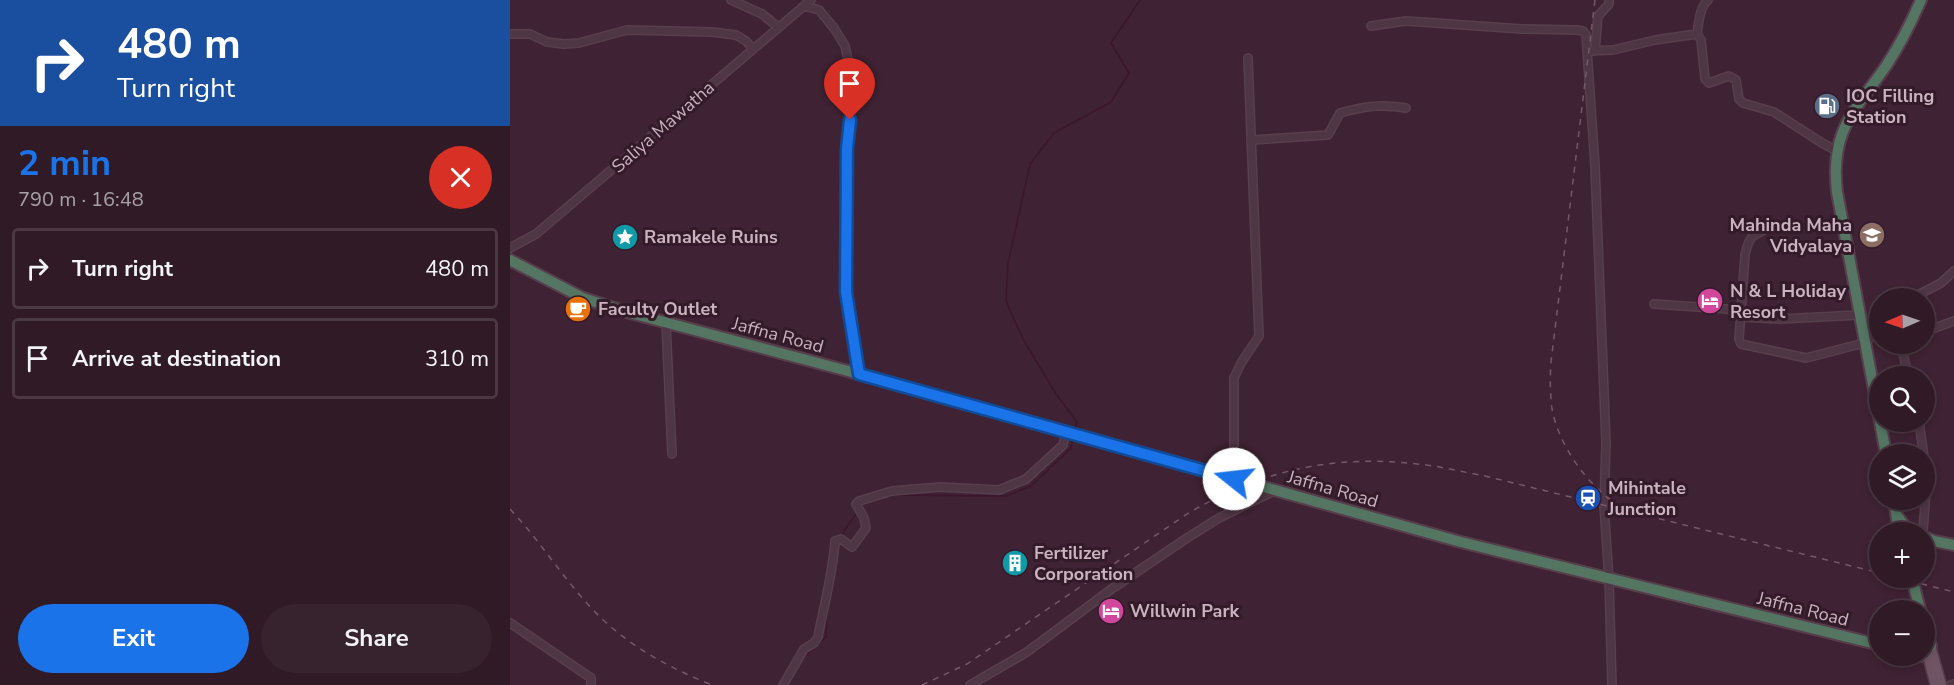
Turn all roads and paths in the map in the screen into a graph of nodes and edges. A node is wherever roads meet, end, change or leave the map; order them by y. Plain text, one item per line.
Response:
1 (731, 0) edge
2 (811, 0) edge
3 (1609, 0) edge
4 (1708, 0) edge
5 (1921, 0) edge
6 (804, 6) junction
7 (1371, 26) dead end
8 (778, 27) junction
9 (510, 34) edge
10 (1697, 34) junction
11 (753, 49) junction
12 (1591, 51) junction
13 (1248, 58) dead end
14 (1406, 108) dead end
15 (1251, 140) junction
16 (1837, 151) junction
17 (1769, 228) dead end
18 (510, 248) edge
19 (510, 260) edge
20 (1954, 271) edge
21 (1931, 288) edge
22 (1654, 304) dead end
23 (1741, 313) junction
24 (1859, 315) junction
25 (1954, 321) edge
26 (666, 323) junction
27 (1935, 328) edge
28 (1869, 339) edge
29 (1864, 343) junction
30 (859, 374) junction
31 (1920, 432) edge
32 (1072, 434) junction
33 (1884, 444) edge
34 (672, 454) dead end
35 (1234, 479) junction
36 (1276, 490) junction
37 (1896, 510) edge
38 (1898, 517) junction
39 (1898, 522) edge
40 (1902, 522) edge
41 (1924, 522) edge
42 (1935, 542) edge
43 (1954, 545) edge
44 (1610, 579) junction
45 (510, 623) edge
46 (1869, 642) edge
47 (1926, 666) edge
48 (1928, 666) edge
49 (1931, 666) edge
50 (1931, 673) junction
51 (1954, 684) edge
52 (591, 685) edge
53 (783, 685) edge
54 (970, 685) edge
55 (1612, 685) edge
56 (1935, 685) edge
57 (1942, 685) edge
58 (1950, 685) edge

1 - 8 street
2 - 6 street, Saliya Mawatha
3 - 12 street
4 - 10 street
5 - 16 highway
6 - 8 street, Saliya Mawatha
6 - 30 street
7 - 12 street
8 - 11 street, Saliya Mawatha
9 - 11 street
10 - 12 street
10 - 16 street
11 - 18 street, Saliya Mawatha
12 - 44 street
13 - 15 street
14 - 15 street
15 - 35 street
16 - 24 highway
17 - 23 street
19 - 26 highway, Jaffna Road
20 - 21 street
22 - 23 street
23 - 24 street
23 - 29 street
24 - 29 highway
25 - 27 street
26 - 30 highway, Jaffna Road
26 - 34 street
28 - 29 street
29 - 33 highway
30 - 32 highway, Jaffna Road
31 - 41 street
32 - 35 highway, Jaffna Road
32 - 53 street
35 - 36 highway, Jaffna Road
36 - 44 highway, Jaffna Road
36 - 54 street
37 - 38 highway
38 - 39 highway
38 - 40 highway
42 - 43 highway
44 - 46 highway, Jaffna Road
44 - 55 street
45 - 52 street
47 - 50 main road
48 - 50 main road
49 - 57 main road
50 - 56 main road
51 - 58 street

